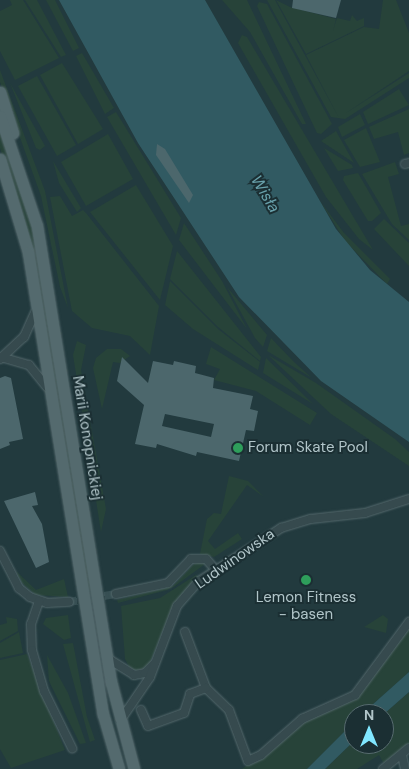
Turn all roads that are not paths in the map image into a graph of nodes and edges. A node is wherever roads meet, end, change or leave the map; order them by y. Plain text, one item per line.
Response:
1 (0, 92) edge
2 (0, 116) edge
3 (14, 150) junction
4 (0, 159) edge
5 (37, 308) junction
6 (2, 359) edge
7 (50, 392) junction
8 (409, 499) edge
9 (0, 551) edge
10 (8, 567) junction
11 (215, 569) junction
12 (0, 572) edge
13 (116, 594) tunnel mouth
14 (39, 601) junction
15 (69, 602) tunnel mouth
16 (409, 622) edge
17 (184, 632) dead end
18 (158, 656) junction
19 (107, 658) junction
20 (206, 688) junction
21 (141, 710) dead end
22 (120, 721) junction
23 (72, 748) dead end
24 (409, 748) edge
25 (402, 754) junction
26 (119, 769) edge
27 (134, 769) edge
28 (383, 769) edge
29 (405, 769) edge

1 - 3 main road
2 - 3 main road, Marii Konopnickiej
3 - 19 main road, Marii Konopnickiej
4 - 5 main road, Marii Konopnickiej
5 - 6 street
5 - 7 main road, Marii Konopnickiej
6 - 7 street
7 - 26 main road, Marii Konopnickiej
8 - 11 street, Ludwinowska
9 - 10 street
10 - 12 street
10 - 14 street
11 - 13 street
11 - 18 street, Ludwinowska
14 - 15 street
14 - 23 street
16 - 20 street
17 - 20 street
18 - 19 street, Ludwinowska
18 - 22 street, Ludwinowska
19 - 22 main road, Marii Konopnickiej
20 - 21 street
22 - 27 main road, Marii Konopnickiej
24 - 25 street
25 - 28 street
25 - 29 street

